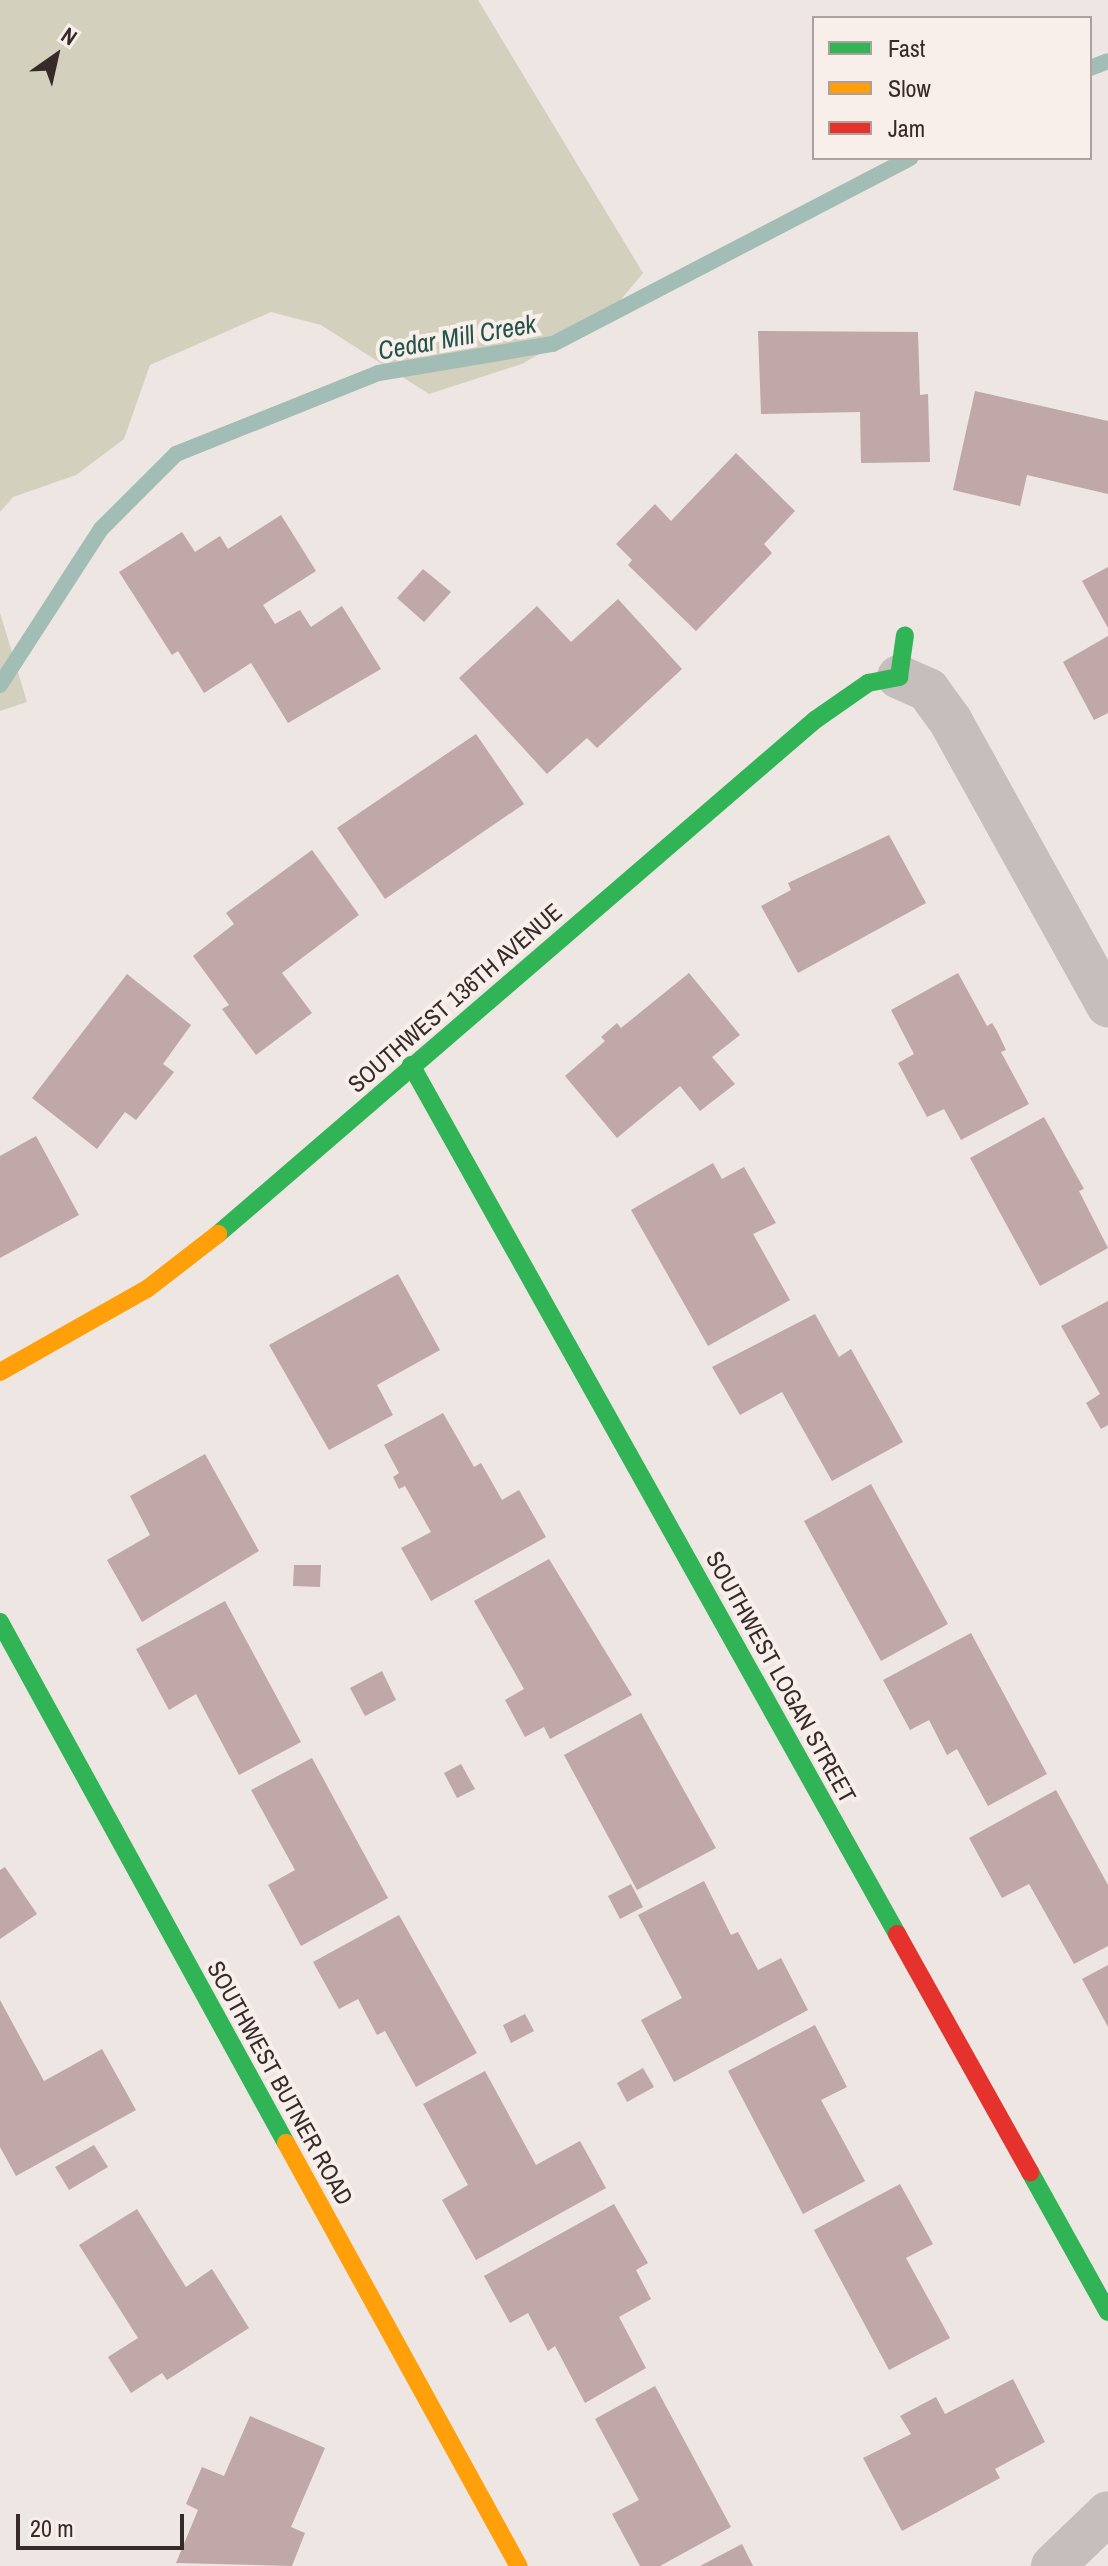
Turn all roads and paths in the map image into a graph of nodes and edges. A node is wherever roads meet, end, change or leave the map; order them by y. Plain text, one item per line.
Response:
1 (902, 656) joint
2 (1108, 1005) edge
3 (411, 1065) junction
4 (0, 1372) edge
5 (0, 1622) edge
6 (1108, 2312) edge
7 (1108, 2513) edge
8 (519, 2566) edge
9 (1053, 2566) edge

1 - 2 street
1 - 3 street, SOUTHWEST 136TH AVENUE
3 - 4 street, SOUTHWEST 136TH AVENUE
3 - 6 street, SOUTHWEST LOGAN STREET
5 - 8 street, SOUTHWEST BUTNER ROAD
7 - 9 street

